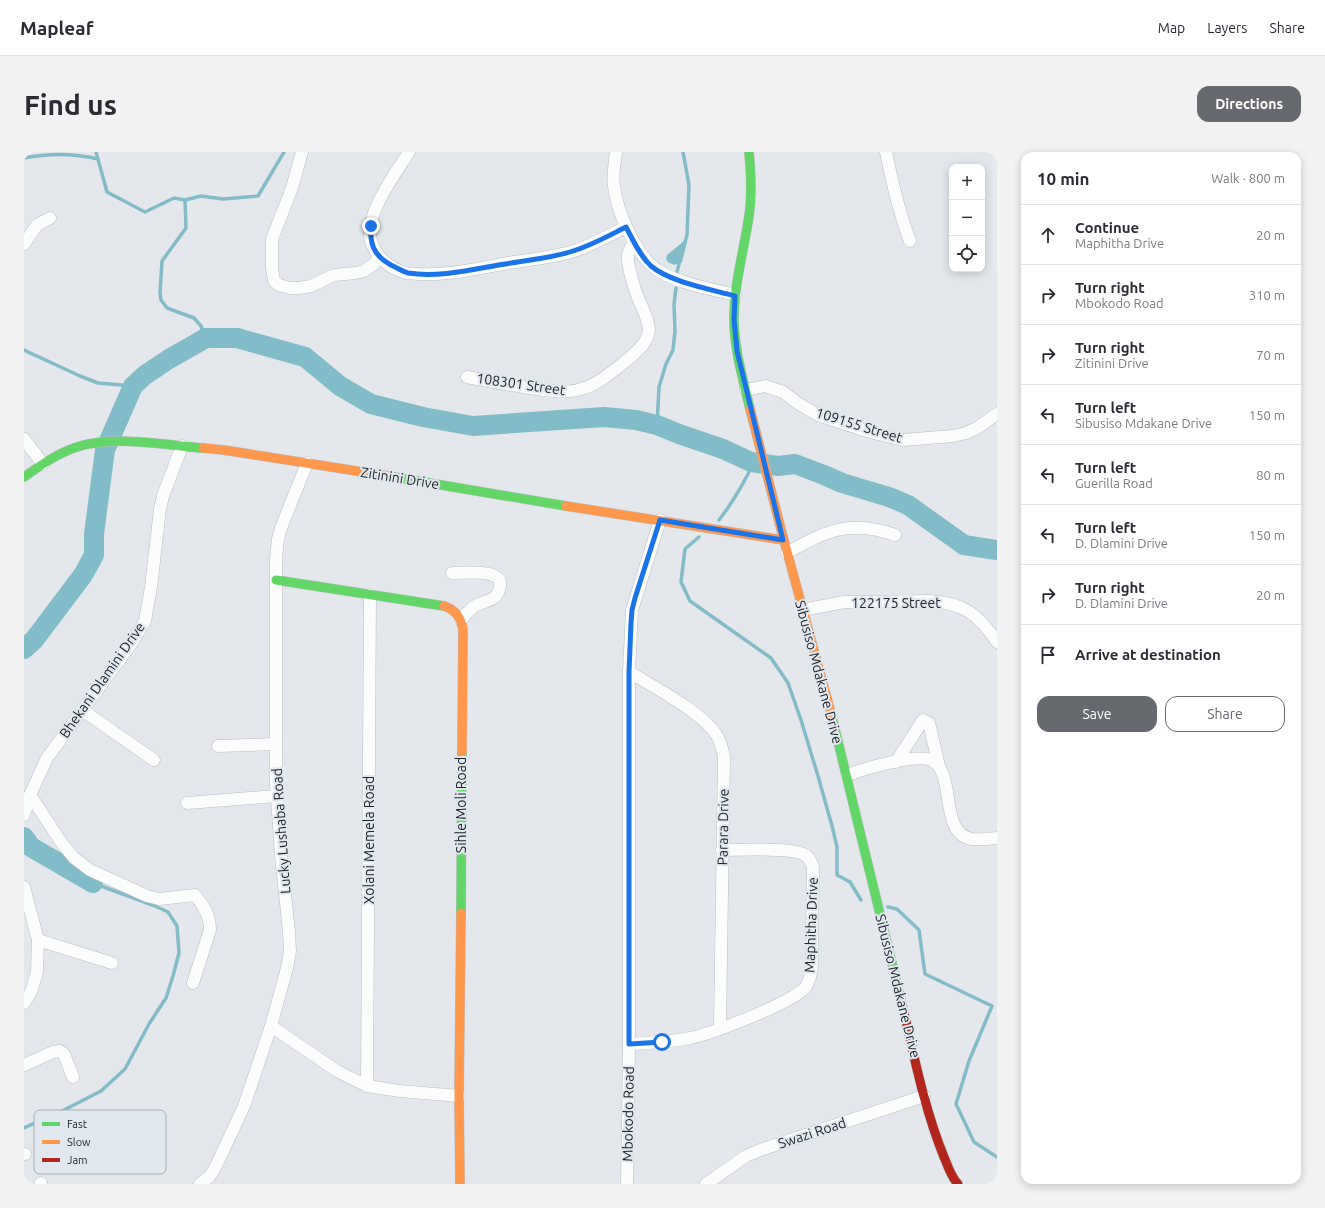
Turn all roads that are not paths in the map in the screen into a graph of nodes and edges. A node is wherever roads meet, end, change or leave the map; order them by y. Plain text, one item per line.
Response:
1 (302, 152) edge
2 (409, 152) edge
3 (616, 152) edge
4 (749, 152) edge
5 (886, 152) edge
6 (50, 218) dead end
7 (626, 227) junction
8 (910, 241) dead end
9 (634, 242) junction
10 (24, 244) edge
11 (379, 258) junction
12 (735, 296) junction
13 (467, 377) dead end
14 (746, 390) junction
15 (997, 414) edge
16 (24, 439) edge
17 (182, 446) junction
18 (307, 463) junction
19 (43, 464) junction
20 (24, 477) edge
21 (660, 520) junction
22 (895, 535) dead end
23 (783, 540) junction
24 (787, 553) junction
25 (452, 573) dead end
26 (276, 580) junction
27 (370, 595) junction
28 (804, 610) junction
29 (461, 620) junction
30 (997, 642) edge
31 (629, 672) junction
32 (82, 710) junction
33 (276, 744) junction
34 (218, 746) dead end
35 (154, 760) dead end
36 (896, 762) junction
37 (939, 766) junction
38 (846, 775) junction
39 (30, 794) junction
40 (277, 796) junction
41 (187, 803) dead end
42 (24, 815) edge
43 (997, 838) edge
44 (722, 850) junction
45 (24, 887) edge
46 (38, 940) junction
47 (112, 963) dead end
48 (193, 983) dead end
49 (24, 1003) edge
50 (271, 1026) junction
51 (720, 1028) junction
52 (629, 1044) junction
53 (24, 1065) edge
54 (73, 1077) dead end
55 (367, 1086) junction
56 (459, 1096) junction
57 (924, 1096) junction
58 (212, 1180) edge
59 (200, 1184) edge
60 (460, 1184) edge
61 (627, 1184) edge
62 (706, 1184) edge
63 (958, 1184) edge

1 - 11 street
2 - 11 street
3 - 7 street
4 - 12 street, Sibusiso Mdakane Drive
5 - 8 street
6 - 10 street
7 - 9 street
7 - 11 street
9 - 12 street
9 - 13 street, 108301 Street
12 - 14 street, Sibusiso Mdakane Drive
14 - 15 street, 109155 Street
14 - 23 street, Sibusiso Mdakane Drive
16 - 19 street
17 - 18 street, Zitinini Drive
17 - 19 street, Zitinini Drive
17 - 32 street, Bhekani Dlamini Drive
18 - 21 street, Zitinini Drive
18 - 26 street, Lucky Lushaba Road
19 - 20 street, Zitinini Drive
21 - 23 street, Zitinini Drive
21 - 31 street, Mbokodo Road
22 - 24 street
23 - 24 street, Sibusiso Mdakane Drive
24 - 28 street, Sibusiso Mdakane Drive
25 - 29 street
26 - 27 street
26 - 33 street, Lucky Lushaba Road
27 - 29 street
27 - 55 street, Xolani Memela Road
28 - 30 street, 122175 Street
28 - 38 street, Sibusiso Mdakane Drive
29 - 56 street, Sihle Moli Road
31 - 44 street, Parara Drive
31 - 52 street, Mbokodo Road
32 - 35 street
32 - 39 street, Bhekani Dlamini Drive
33 - 34 street
33 - 40 street, Lucky Lushaba Road
36 - 37 street
36 - 37 street
36 - 38 street
37 - 43 street
38 - 57 street, Sibusiso Mdakane Drive
39 - 42 street, Bhekani Dlamini Drive
39 - 48 street
40 - 41 street
40 - 50 street, Lucky Lushaba Road
44 - 51 street, Parara Drive
44 - 51 street, Maphitha Drive
45 - 46 street
46 - 47 street
46 - 49 street
50 - 55 street
50 - 58 street, Lucky Lushaba Road
51 - 52 street, Maphitha Drive
52 - 61 street, Mbokodo Road
53 - 54 street
55 - 56 street
56 - 60 street, Sihle Moli Road
57 - 62 street, Swazi Road
57 - 63 street, Sibusiso Mdakane Drive
58 - 59 street, Lucky Lushaba Road

